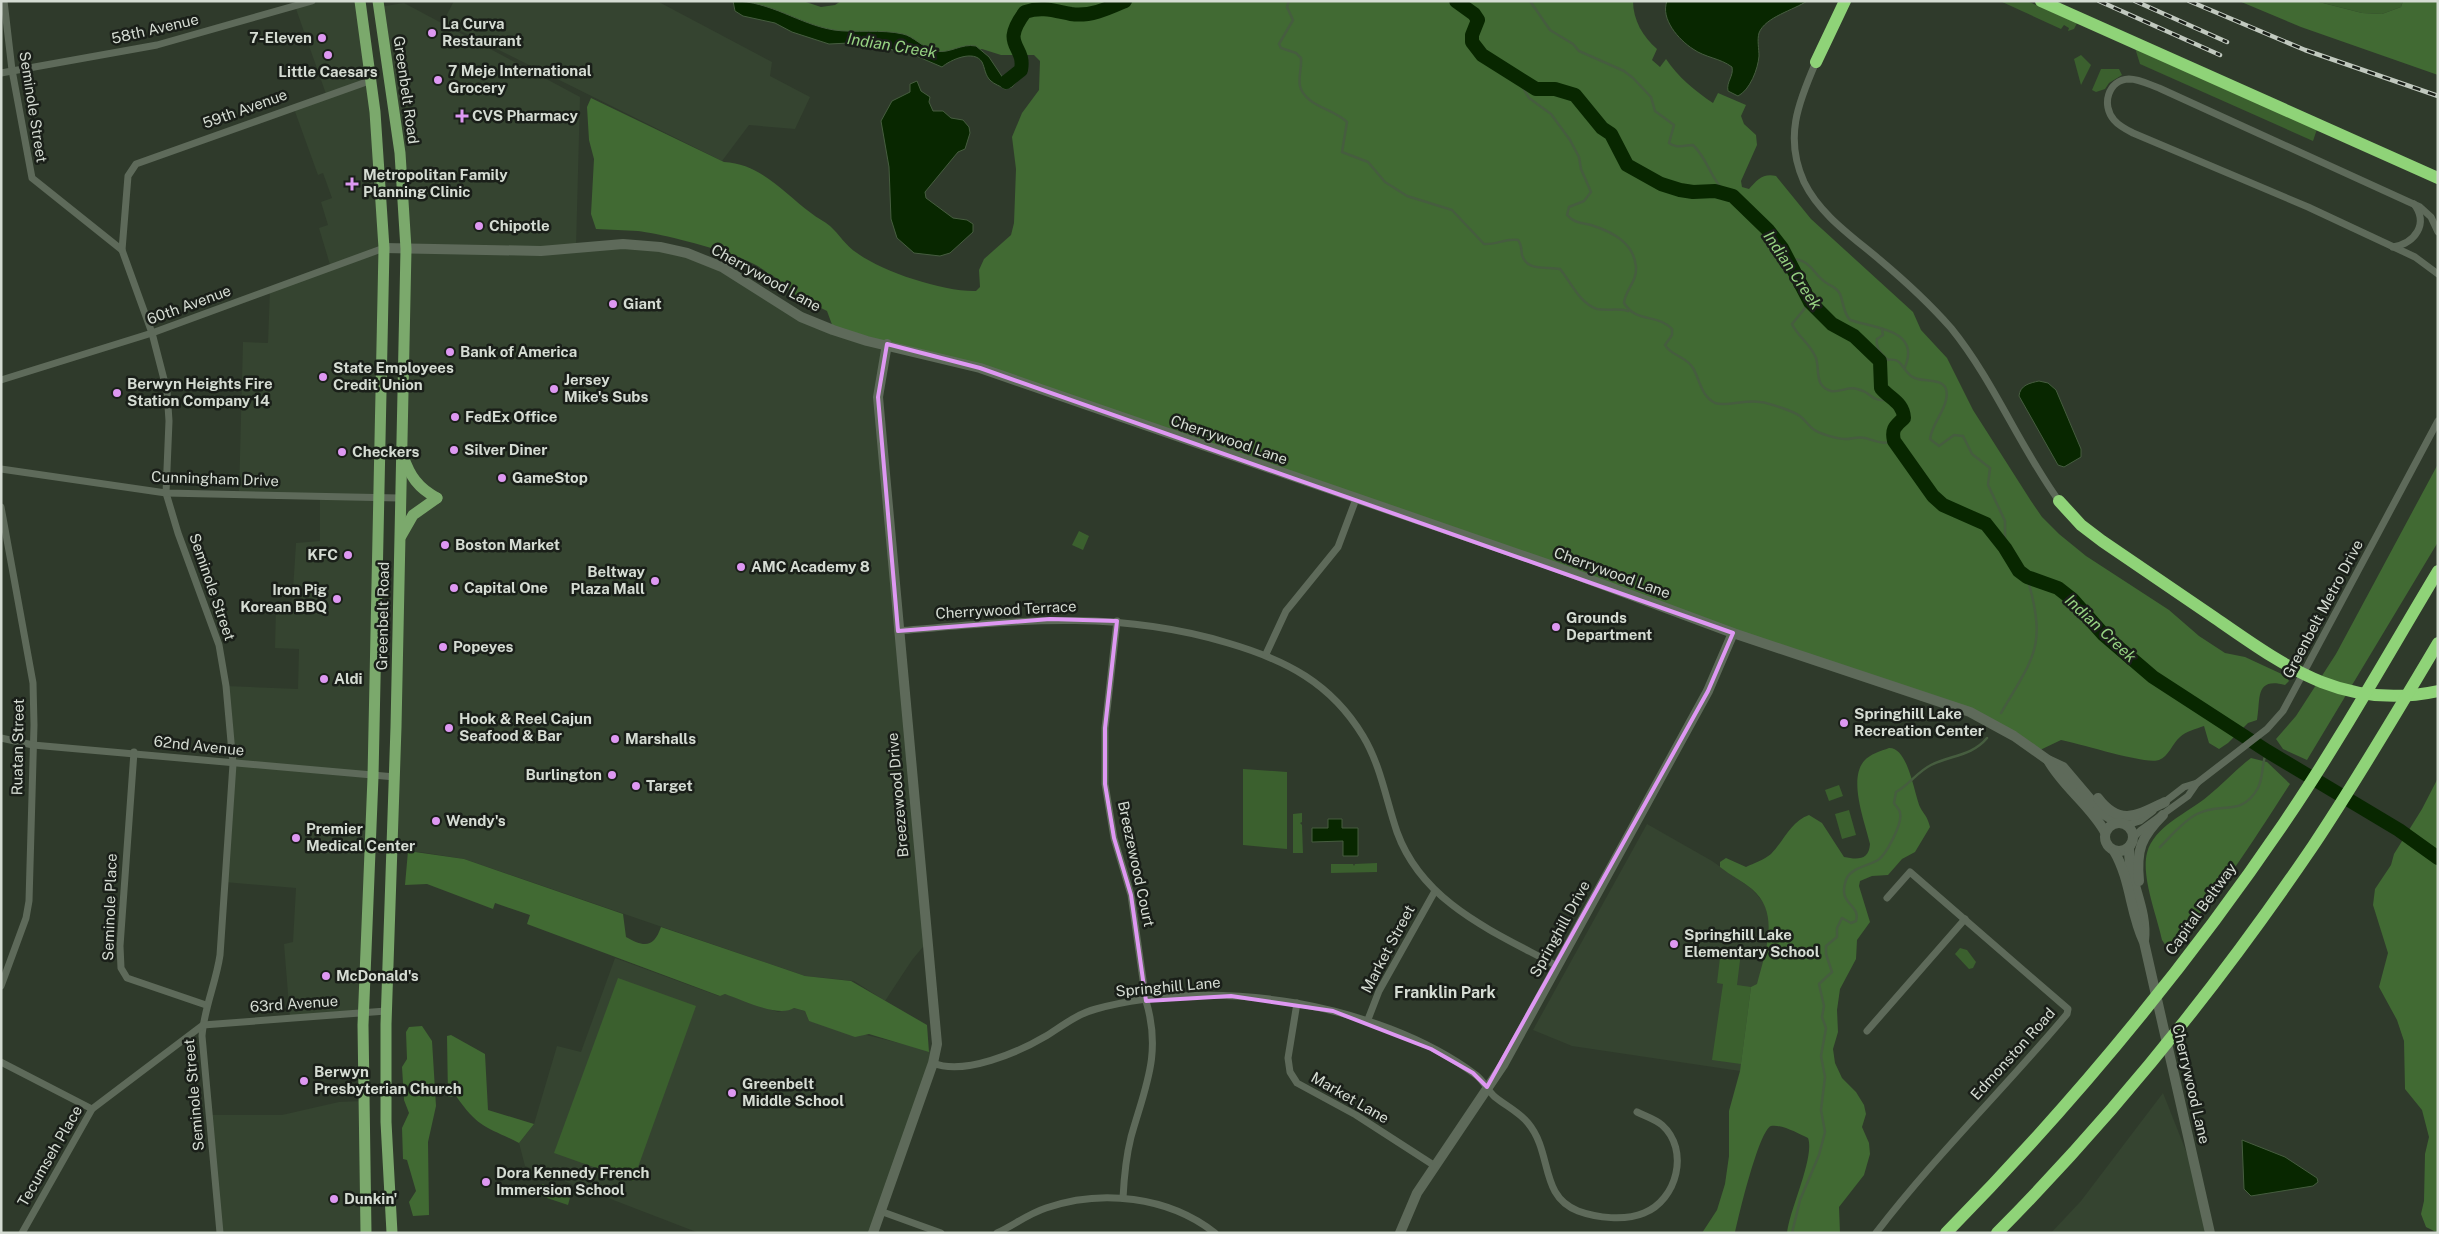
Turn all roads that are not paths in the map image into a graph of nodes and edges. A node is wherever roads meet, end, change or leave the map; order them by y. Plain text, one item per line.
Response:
1 (4, 1) edge
2 (312, 1) edge
3 (360, 1) edge
4 (378, 1) edge
5 (1845, 1) edge
6 (2042, 1) edge
7 (1816, 62) joint
8 (12, 70) junction
9 (1, 73) edge
10 (372, 80) junction
11 (2438, 178) edge
12 (2413, 204) junction
13 (2438, 232) edge
14 (2393, 247) junction
15 (384, 248) junction
16 (406, 249) junction
17 (122, 250) junction
18 (2438, 274) edge
19 (152, 333) junction
20 (887, 344) junction
21 (1, 380) edge
22 (2438, 421) edge
23 (400, 450) junction
24 (1, 469) edge
25 (166, 493) junction
26 (380, 497) junction
27 (399, 498) junction
28 (1356, 499) junction
29 (2059, 501) joint
30 (1, 507) edge
31 (399, 543) junction
32 (2438, 571) edge
33 (1117, 621) junction
34 (898, 631) junction
35 (1733, 632) junction
36 (2438, 644) edge
37 (1266, 654) junction
38 (2438, 691) edge
39 (1, 738) edge
40 (33, 745) junction
41 (134, 752) junction
42 (2048, 760) junction
43 (233, 764) junction
44 (374, 777) junction
45 (395, 778) junction
46 (2198, 783) junction
47 (2077, 784) junction
48 (2165, 802) junction
49 (2163, 815) junction
50 (2123, 824) junction
51 (2105, 832) junction
52 (2131, 843) junction
53 (2114, 851) junction
54 (1435, 891) junction
55 (1887, 898) dead end
56 (2140, 902) junction
57 (1965, 919) junction
58 (2144, 942) junction
59 (1557, 966) junction
60 (1, 986) edge
61 (1146, 1001) junction
62 (1297, 1003) junction
63 (206, 1005) junction
64 (386, 1011) junction
65 (364, 1013) junction
66 (1367, 1022) junction
67 (203, 1025) junction
68 (1867, 1031) dead end
69 (1, 1062) edge
70 (933, 1063) junction
71 (1488, 1087) junction
72 (92, 1109) junction
73 (1637, 1112) dead end
74 (1435, 1166) junction
75 (1122, 1198) junction
76 (880, 1211) junction
77 (1010, 1230) edge
78 (22, 1233) edge
79 (220, 1233) edge
80 (366, 1233) edge
81 (392, 1233) edge
82 (873, 1233) edge
83 (941, 1233) edge
84 (997, 1233) edge
85 (1215, 1233) edge
86 (1400, 1233) edge
87 (1876, 1233) edge
88 (1946, 1233) edge
89 (1997, 1233) edge
90 (2210, 1233) edge

1 - 8 street, Seminole Street
2 - 8 street, 58th Avenue
3 - 10 main road, Greenbelt Road
4 - 16 main road, Greenbelt Road
5 - 7 highway
6 - 11 highway
7 - 29 street
8 - 9 street, 58th Avenue
8 - 17 street, Seminole Street
10 - 15 main road, Greenbelt Road
10 - 17 street, 59th Avenue
12 - 13 street
12 - 14 street
12 - 14 street
14 - 18 street
15 - 16 street, Cherrywood Lane
15 - 19 street, 60th Avenue
15 - 26 main road, Greenbelt Road
16 - 20 street, Cherrywood Lane
16 - 23 main road, Greenbelt Road
17 - 19 street, Seminole Street
19 - 21 street, 60th Avenue
19 - 25 street, Seminole Street
20 - 28 street, Cherrywood Lane
20 - 34 street, Breezewood Drive
22 - 46 street, Greenbelt Metro Drive
23 - 27 main road, Greenbelt Road
23 - 31 main road
24 - 25 street, Cunningham Drive
25 - 26 street, Cunningham Drive
25 - 43 street, Seminole Street
26 - 27 street, Cunningham Drive
26 - 44 main road, Greenbelt Road
27 - 31 main road, Greenbelt Road
28 - 35 street, Cherrywood Lane
28 - 37 street
29 - 38 highway
30 - 40 street, Ruatan Street
31 - 45 main road, Greenbelt Road
32 - 88 highway, Capital Beltway
33 - 34 street, Cherrywood Terrace
33 - 37 street, Cherrywood Terrace
33 - 61 street, Breezewood Court
34 - 70 street, Breezewood Drive
35 - 42 street, Cherrywood Lane
35 - 59 street, Springhill Drive
36 - 89 highway
37 - 54 street, Cherrywood Terrace
39 - 40 street, 62nd Avenue
40 - 41 street, 62nd Avenue
40 - 60 street, Ruatan Street
41 - 43 street, 62nd Avenue
41 - 63 street, Seminole Place
42 - 47 street, Cherrywood Lane
42 - 51 street, Cherrywood Lane
43 - 44 street, 62nd Avenue
43 - 63 street, Seminole Street
44 - 45 street, 62nd Avenue
44 - 65 main road, Greenbelt Road
45 - 64 main road, Greenbelt Road
46 - 48 street, Greenbelt Metro Drive
46 - 49 street, Greenbelt Metro Drive
47 - 48 street
47 - 50 street, Cherrywood Lane
48 - 50 street, Greenbelt Metro Drive
49 - 52 street, Greenbelt Metro Drive
49 - 56 street
50 - 51 street
50 - 52 street
51 - 53 street
52 - 53 street
52 - 56 street, Cherrywood Lane
53 - 58 street, Cherrywood Lane
54 - 59 street, Cherrywood Terrace
54 - 66 street, Market Street
55 - 57 street, Edmonston Road
56 - 58 street, Cherrywood Lane
57 - 68 street
57 - 87 street, Edmonston Road
58 - 90 street, Cherrywood Lane
59 - 71 street, Springhill Drive
61 - 62 street, Springhill Lane
61 - 70 street, Springhill Lane
61 - 75 street, Breezewood Court
62 - 66 street, Springhill Lane
62 - 74 street, Market Lane
63 - 67 street, Seminole Street
64 - 65 street, 63rd Avenue
64 - 81 main road, Greenbelt Road
65 - 67 street, 63rd Avenue
65 - 80 main road, Greenbelt Road
66 - 71 street, Springhill Lane
67 - 72 street, Tecumseh Place
67 - 79 street, Seminole Street
69 - 72 street
70 - 76 street, Breezewood Drive
71 - 73 street, Springhill Lane
71 - 74 street, Springhill Drive
72 - 78 street, Tecumseh Place
74 - 86 street, Springhill Drive
75 - 77 street
75 - 85 street
76 - 82 street, Breezewood Drive
76 - 83 street
77 - 84 street

